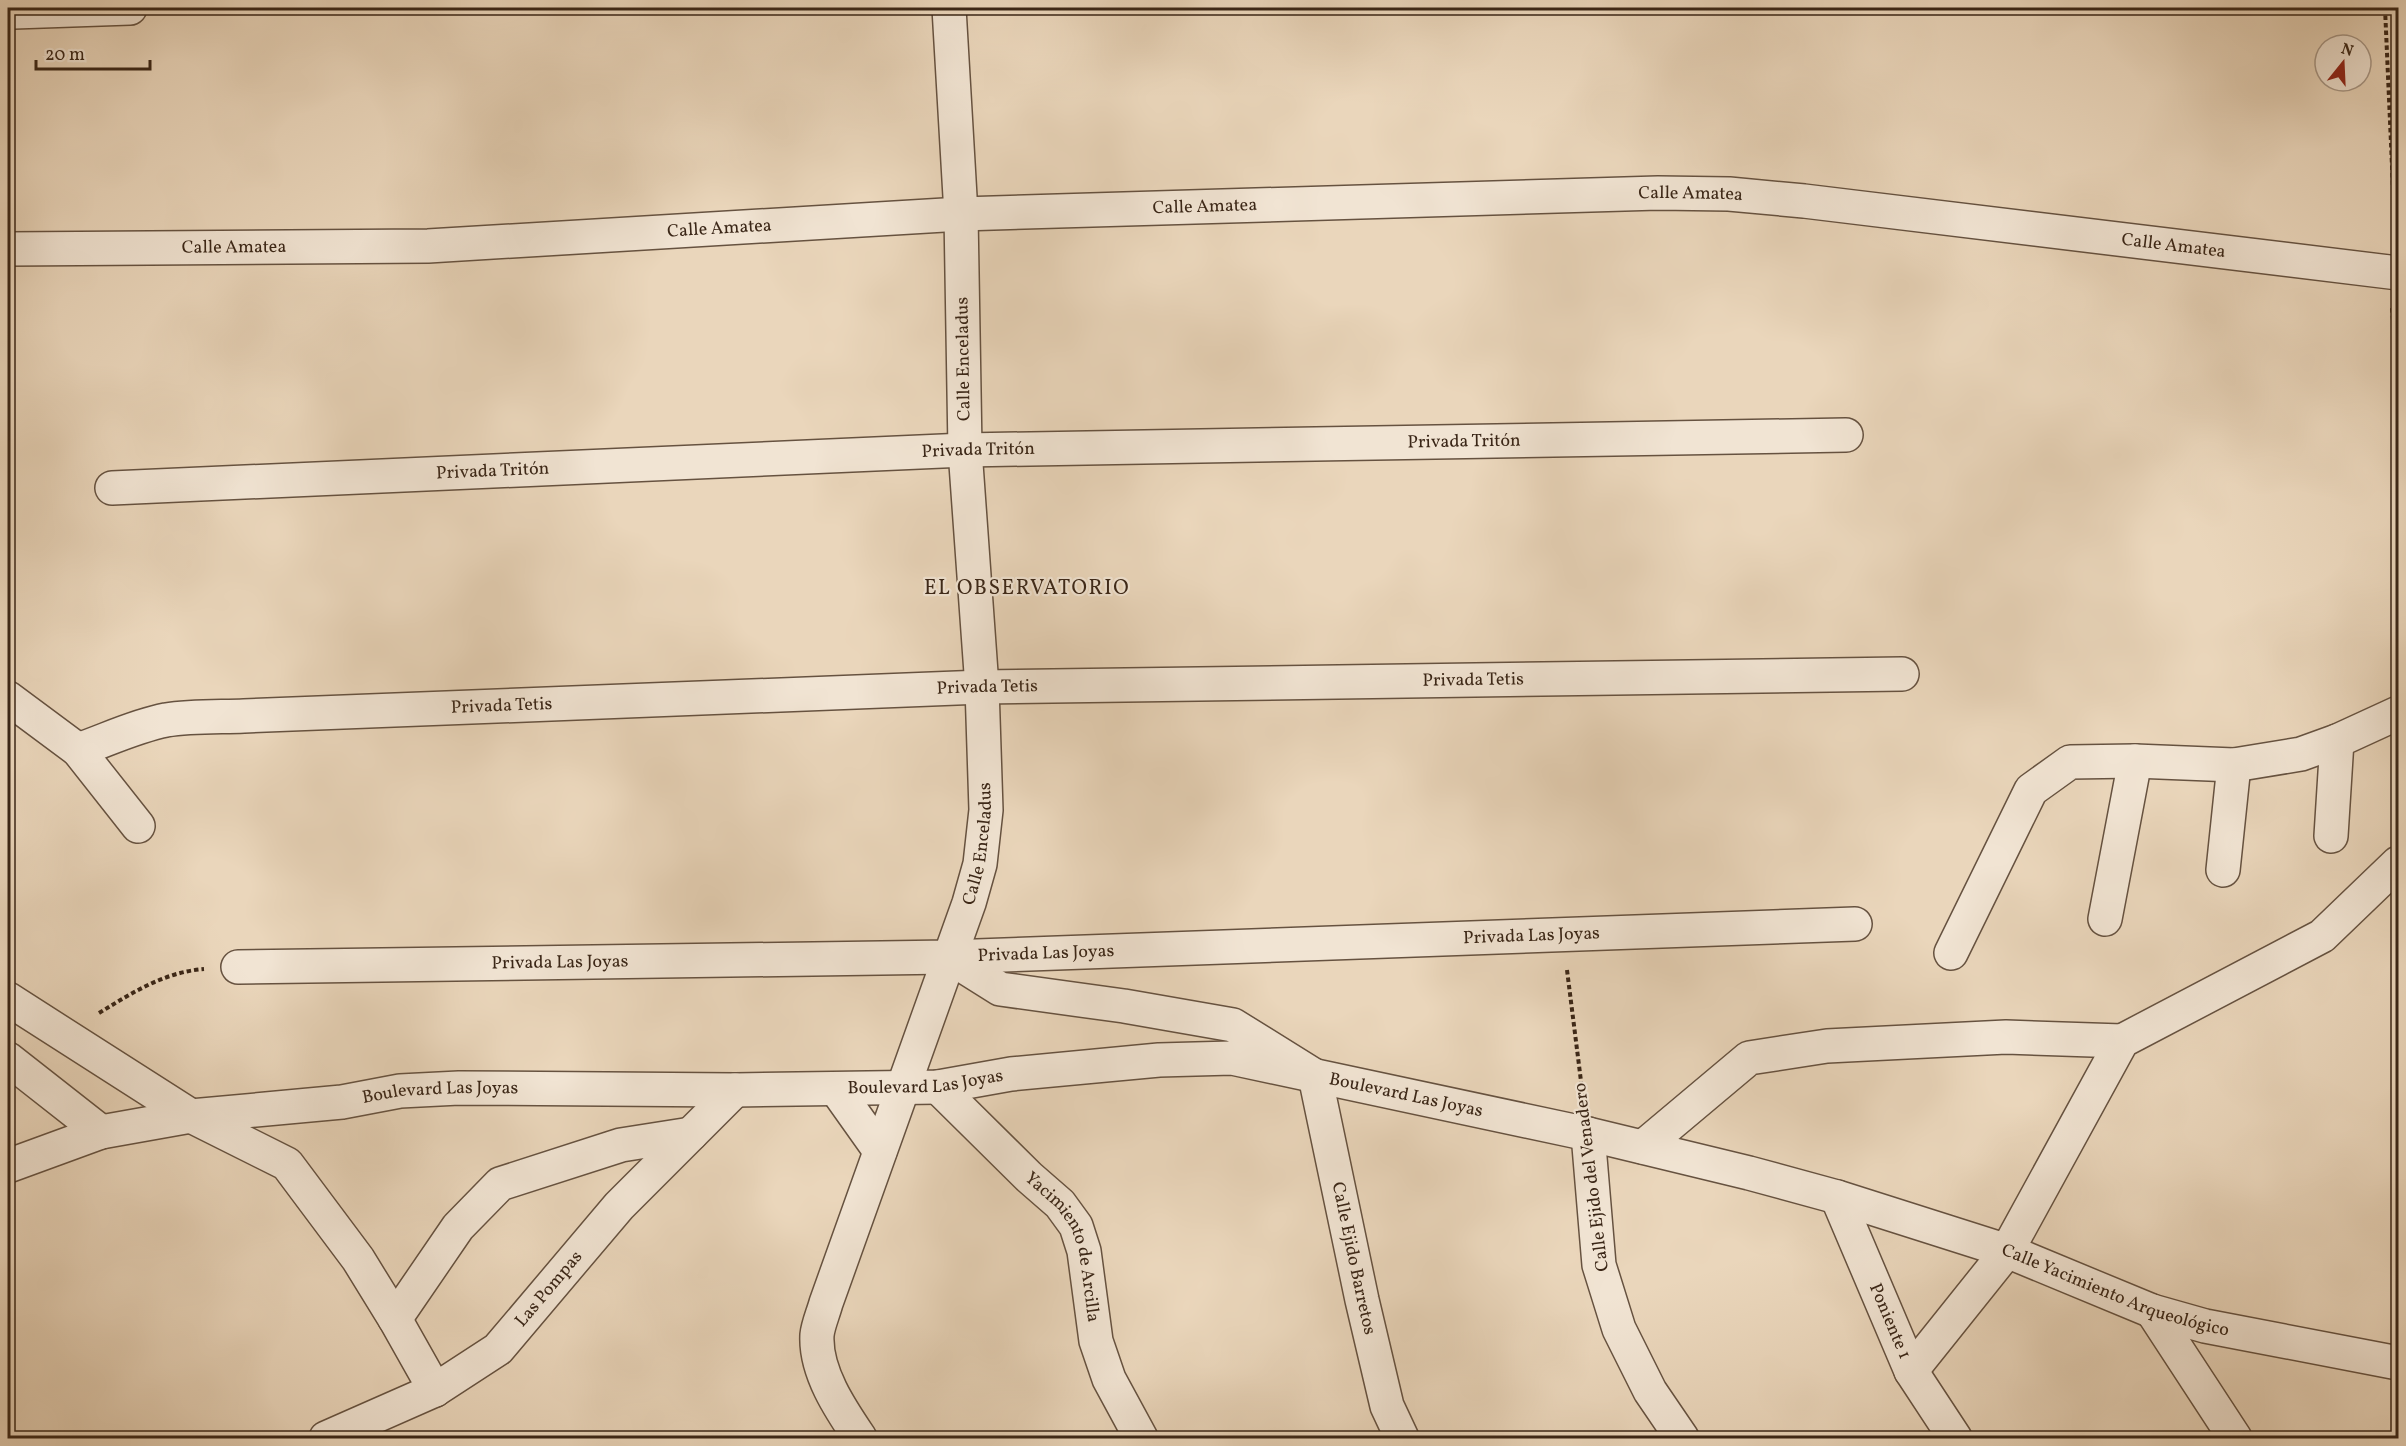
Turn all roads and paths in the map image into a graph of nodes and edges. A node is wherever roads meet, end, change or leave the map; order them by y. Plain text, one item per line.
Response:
1 (130, 8) edge
2 (949, 8) edge
3 (2385, 8) edge
4 (14, 12) dead end
5 (2394, 211) dead end
6 (961, 214) junction
7 (8, 249) edge
8 (2398, 273) edge
9 (2391, 324) dead end
10 (2398, 383) edge
11 (1846, 435) dead end
12 (965, 450) junction
13 (112, 488) dead end
14 (1902, 674) dead end
15 (982, 687) junction
16 (8, 698) edge
17 (2398, 713) edge
18 (2337, 741) junction
19 (78, 750) junction
20 (2135, 761) junction
21 (2234, 765) junction
22 (138, 826) dead end
23 (2331, 836) dead end
24 (2398, 863) edge
25 (2223, 870) dead end
26 (2105, 919) dead end
27 (1855, 924) dead end
28 (1562, 934) junction
29 (1951, 953) dead end
30 (949, 957) junction
31 (238, 967) joint
32 (8, 999) edge
33 (65, 1034) junction
34 (2122, 1041) junction
35 (8, 1057) edge
36 (1315, 1076) junction
37 (938, 1087) junction
38 (903, 1088) junction
39 (836, 1089) junction
40 (735, 1090) junction
41 (191, 1116) junction
42 (101, 1132) junction
43 (691, 1134) junction
44 (1588, 1134) junction
45 (1643, 1147) junction
46 (880, 1151) junction
47 (8, 1166) edge
48 (1837, 1197) junction
49 (2007, 1251) junction
50 (2151, 1311) junction
51 (395, 1319) junction
52 (2398, 1363) edge
53 (1911, 1371) junction
54 (435, 1390) junction
55 (326, 1438) edge
56 (860, 1438) edge
57 (1141, 1438) edge
58 (1402, 1438) edge
59 (1682, 1438) edge
60 (1955, 1438) edge
61 (2235, 1438) edge

1 - 4 street
2 - 6 street, Calle Enceladus
3 - 5 path
6 - 7 street, Calle Amatea
6 - 8 street, Calle Amatea
6 - 12 street, Calle Enceladus
9 - 10 path
11 - 12 street, Privada Tritón
12 - 13 street, Privada Tritón
12 - 15 street, Calle Enceladus
14 - 15 street, Privada Tetis
15 - 19 street, Privada Tetis
15 - 30 street, Calle Enceladus
16 - 19 street
17 - 18 street
18 - 21 street
18 - 23 street
19 - 22 street
20 - 21 street
20 - 26 street
20 - 29 street
21 - 25 street
24 - 34 street
27 - 28 street, Privada Las Joyas
28 - 30 street, Privada Las Joyas
28 - 44 path, Calle Ejido del Venadero
30 - 31 street, Privada Las Joyas
30 - 36 street
30 - 38 street, Calle Enceladus
31 - 33 path
32 - 33 street
33 - 35 street
33 - 41 street
34 - 45 street
34 - 49 street
35 - 42 street
36 - 37 street, Boulevard Las Joyas
36 - 44 street, Boulevard Las Joyas
36 - 58 street, Calle Ejido Barretos
37 - 38 street, Boulevard Las Joyas
37 - 57 street, Yacimiento de Arcilla
38 - 39 street, Boulevard Las Joyas
38 - 46 street, Calle Enceladus
39 - 40 street, Boulevard Las Joyas
39 - 46 street
40 - 41 street, Boulevard Las Joyas
40 - 43 street, Las Pompas
41 - 42 street, Boulevard Las Joyas
41 - 51 street
42 - 47 street, Boulevard Las Joyas
43 - 51 street
43 - 54 street, Las Pompas
44 - 45 street, Boulevard Las Joyas
44 - 59 street, Calle Ejido del Venadero
45 - 48 street, Boulevard Las Joyas
46 - 56 street, Calle Enceladus
48 - 49 street, Calle Yacimiento Arqueológico
48 - 53 street, Poniente 1
49 - 50 street, Calle Yacimiento Arqueológico
49 - 53 street
50 - 52 street, Calle Yacimiento Arqueológico
50 - 61 street
51 - 54 street
53 - 60 street, Poniente 1
54 - 55 street, Las Pompas

